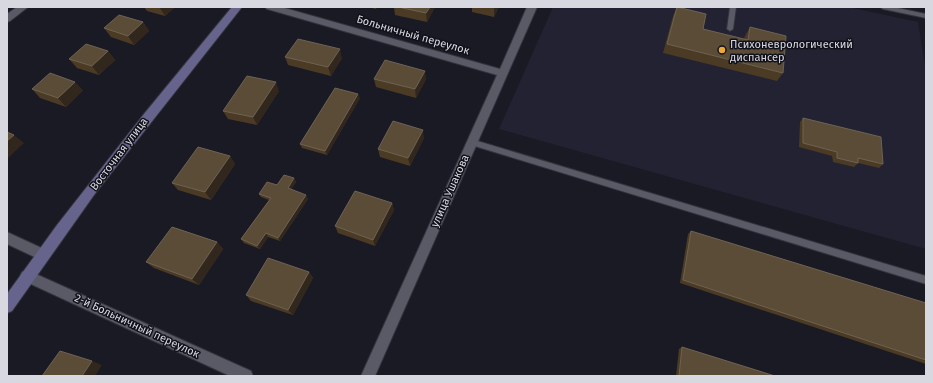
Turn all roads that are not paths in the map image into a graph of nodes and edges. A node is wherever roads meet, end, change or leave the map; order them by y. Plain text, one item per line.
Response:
1 (23, 7) edge
2 (237, 7) edge
3 (270, 7) edge
4 (532, 7) edge
5 (733, 7) edge
6 (883, 7) edge
7 (926, 16) edge
8 (7, 19) edge
9 (730, 29) dead end
10 (502, 73) junction
11 (471, 142) junction
12 (7, 238) edge
13 (43, 255) junction
14 (27, 276) junction
15 (926, 280) edge
16 (7, 306) edge
17 (246, 376) edge
18 (368, 376) edge

1 - 8 street
2 - 13 street, Восточная улица
3 - 10 street, Больничный переулок
4 - 10 street, улица Ушакова
5 - 9 lane
6 - 7 lane
10 - 11 street, улица Ушакова
11 - 15 lane
11 - 18 street, улица Ушакова
12 - 13 street
13 - 14 street, Восточная улица
14 - 16 street, Восточная улица
14 - 17 street, 2-й Больничный переулок

